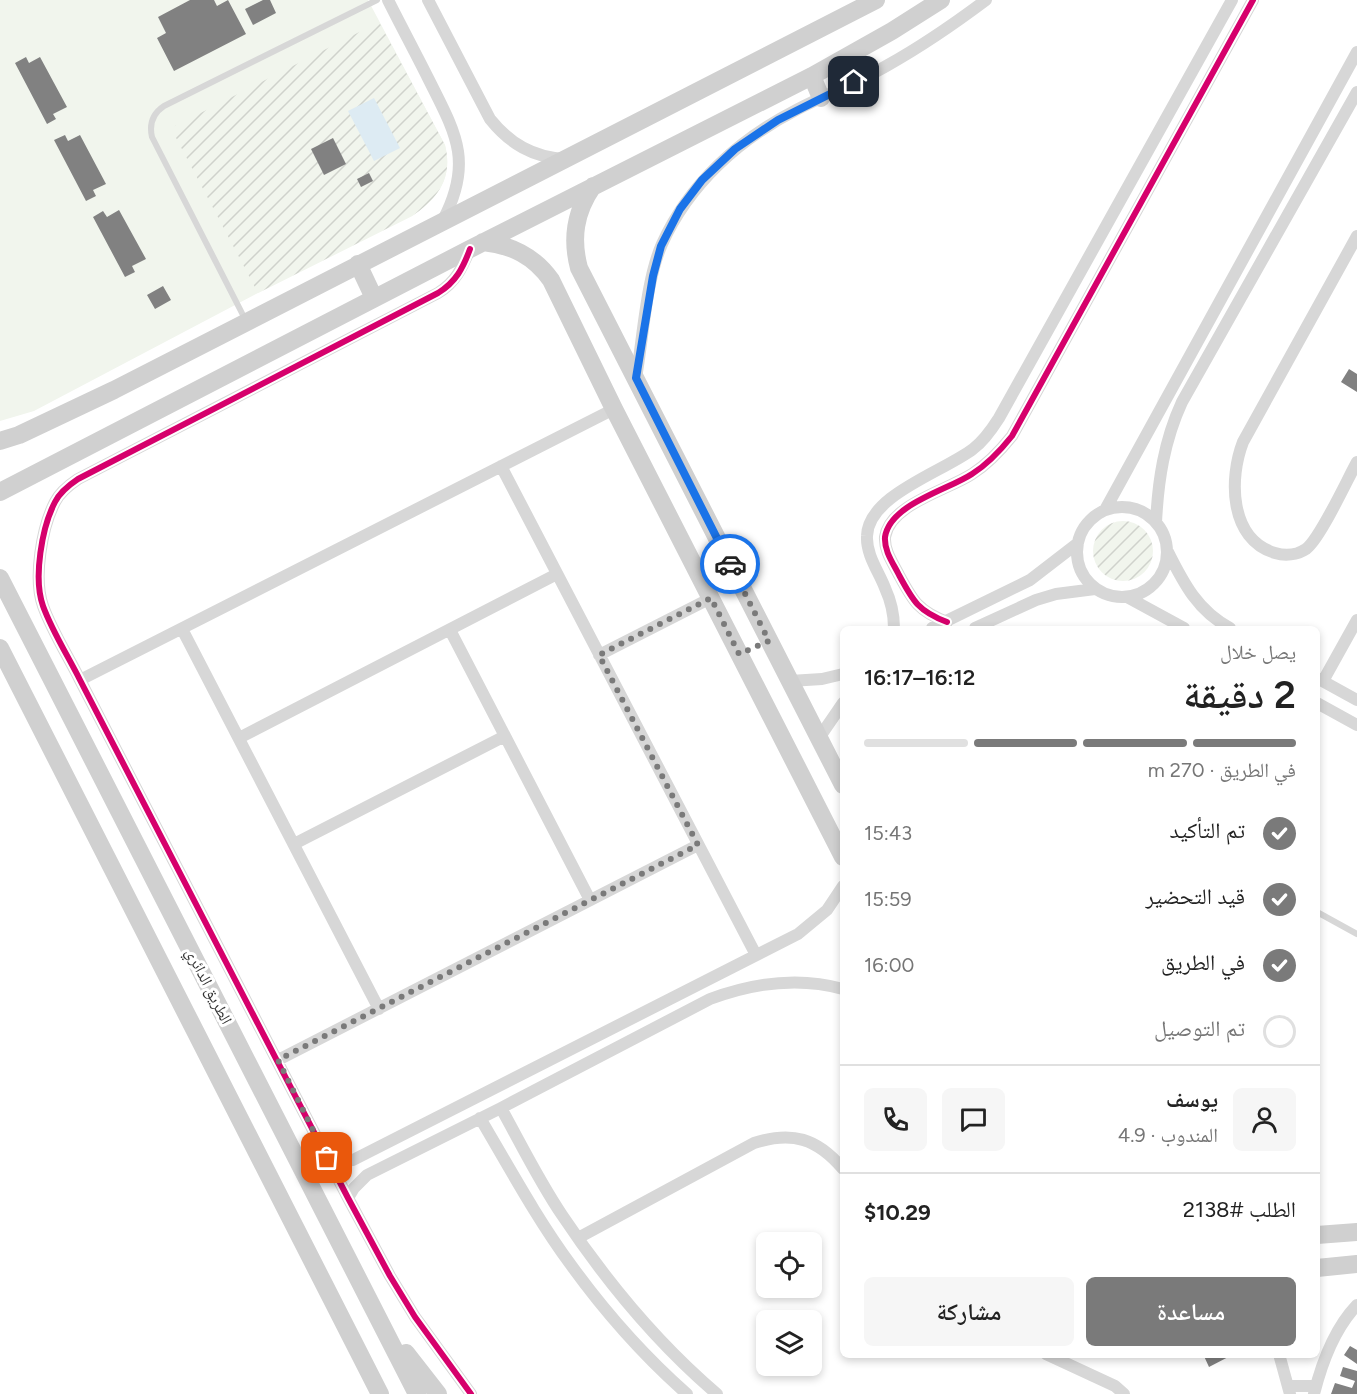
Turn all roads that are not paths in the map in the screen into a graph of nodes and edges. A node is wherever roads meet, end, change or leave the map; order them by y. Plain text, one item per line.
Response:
1 (377, 0) edge
2 (388, 0) edge
3 (428, 0) edge
4 (876, 0) edge
5 (940, 0) edge
6 (986, 0) edge
7 (1232, 0) edge
8 (1254, 0) edge
9 (1357, 52) edge
10 (812, 76) junction
11 (1357, 92) edge
12 (821, 98) junction
13 (1300, 153) junction
14 (566, 159) junction
15 (1318, 163) junction
16 (593, 186) junction
17 (443, 220) junction
18 (1357, 236) edge
19 (477, 245) junction
20 (358, 264) junction
21 (374, 298) junction
22 (594, 298) junction
23 (566, 310) junction
24 (246, 322) junction
25 (636, 378) junction
26 (614, 409) junction
27 (0, 441) edge
28 (1357, 462) edge
29 (501, 466) junction
30 (0, 492) edge
31 (1105, 510) junction
32 (1156, 523) junction
33 (1078, 543) junction
34 (1167, 550) junction
35 (557, 574) junction
36 (0, 578) edge
37 (1095, 589) junction
38 (1127, 597) junction
39 (711, 598) junction
40 (1357, 620) edge
41 (947, 622) junction
42 (894, 626) edge
43 (937, 626) edge
44 (979, 626) edge
45 (1180, 626) edge
46 (1227, 626) edge
47 (182, 629) junction
48 (450, 630) junction
49 (769, 641) junction
50 (0, 648) edge
51 (739, 654) junction
52 (599, 655) junction
53 (840, 675) edge
54 (1320, 679) edge
55 (80, 680) junction
56 (790, 681) junction
57 (1357, 700) edge
58 (1320, 705) edge
59 (840, 707) edge
60 (1357, 725) edge
61 (505, 736) junction
62 (239, 738) junction
63 (819, 738) junction
64 (840, 779) edge
65 (294, 844) junction
66 (698, 845) junction
67 (840, 851) edge
68 (840, 890) edge
69 (590, 900) junction
70 (1320, 915) edge
71 (1357, 934) edge
72 (756, 956) junction
73 (840, 988) edge
74 (379, 1009) junction
75 (278, 1060) junction
76 (501, 1108) junction
77 (480, 1118) junction
78 (327, 1158) junction
79 (353, 1160) junction
80 (840, 1166) edge
81 (362, 1179) junction
82 (348, 1198) junction
83 (1357, 1232) edge
84 (1320, 1235) edge
85 (578, 1238) junction
86 (1357, 1264) edge
87 (1320, 1268) edge
88 (1357, 1305) edge
89 (384, 1326) junction
90 (1055, 1358) edge
91 (1280, 1358) edge
92 (1289, 1390) edge
93 (1315, 1390) edge
94 (380, 1394) edge
95 (417, 1394) edge
96 (438, 1394) edge
97 (471, 1394) edge
98 (687, 1394) edge
99 (717, 1394) edge
100 (1124, 1394) edge

1 - 24 lane
2 - 17 street
3 - 14 street
4 - 14 main road
5 - 10 main road
6 - 12 street
7 - 42 street
8 - 41 street
9 - 13 street
10 - 12 main road
10 - 16 main road
11 - 15 street
12 - 25 street
13 - 15 street
13 - 31 street
14 - 17 main road
15 - 32 street
16 - 19 main road
16 - 22 main road
17 - 20 main road
18 - 28 street
19 - 21 main road
19 - 23 main road
19 - 55 street
20 - 21 main road
20 - 24 main road
21 - 30 main road
22 - 23 main road
22 - 25 main road
23 - 26 main road
24 - 27 main road
25 - 49 main road
26 - 29 street
26 - 39 main road
29 - 35 street
29 - 47 street
31 - 32 street
31 - 33 street
32 - 34 street
33 - 37 street
33 - 41 street
34 - 38 street
34 - 46 street
35 - 48 street
35 - 52 street
36 - 89 main road, الطريق الدائري
37 - 38 street
37 - 44 street
38 - 45 street
39 - 51 main road
39 - 52 street
40 - 54 street
41 - 43 street
47 - 55 street
47 - 62 street
48 - 61 street
48 - 62 street
49 - 51 main road
49 - 56 main road
50 - 94 main road, الطريق الدائري
51 - 67 main road
52 - 66 street
53 - 56 street
54 - 57 street
55 - 75 street
56 - 63 main road
58 - 60 street
59 - 63 street
61 - 65 street
61 - 69 street
62 - 65 street
63 - 64 main road
65 - 74 street
66 - 69 street
66 - 72 street
68 - 72 street
69 - 74 street
70 - 71 lane
72 - 79 street
73 - 76 street
74 - 75 street
75 - 78 street
76 - 77 street
76 - 85 street
77 - 81 street
77 - 98 street
78 - 79 street
78 - 82 street
79 - 81 street
80 - 85 street
81 - 82 street
82 - 97 street
83 - 84 main road
85 - 99 street
86 - 87 main road
88 - 93 street
89 - 95 main road, الطريق الدائري
89 - 96 main road
90 - 100 street
91 - 92 street
92 - 93 street

